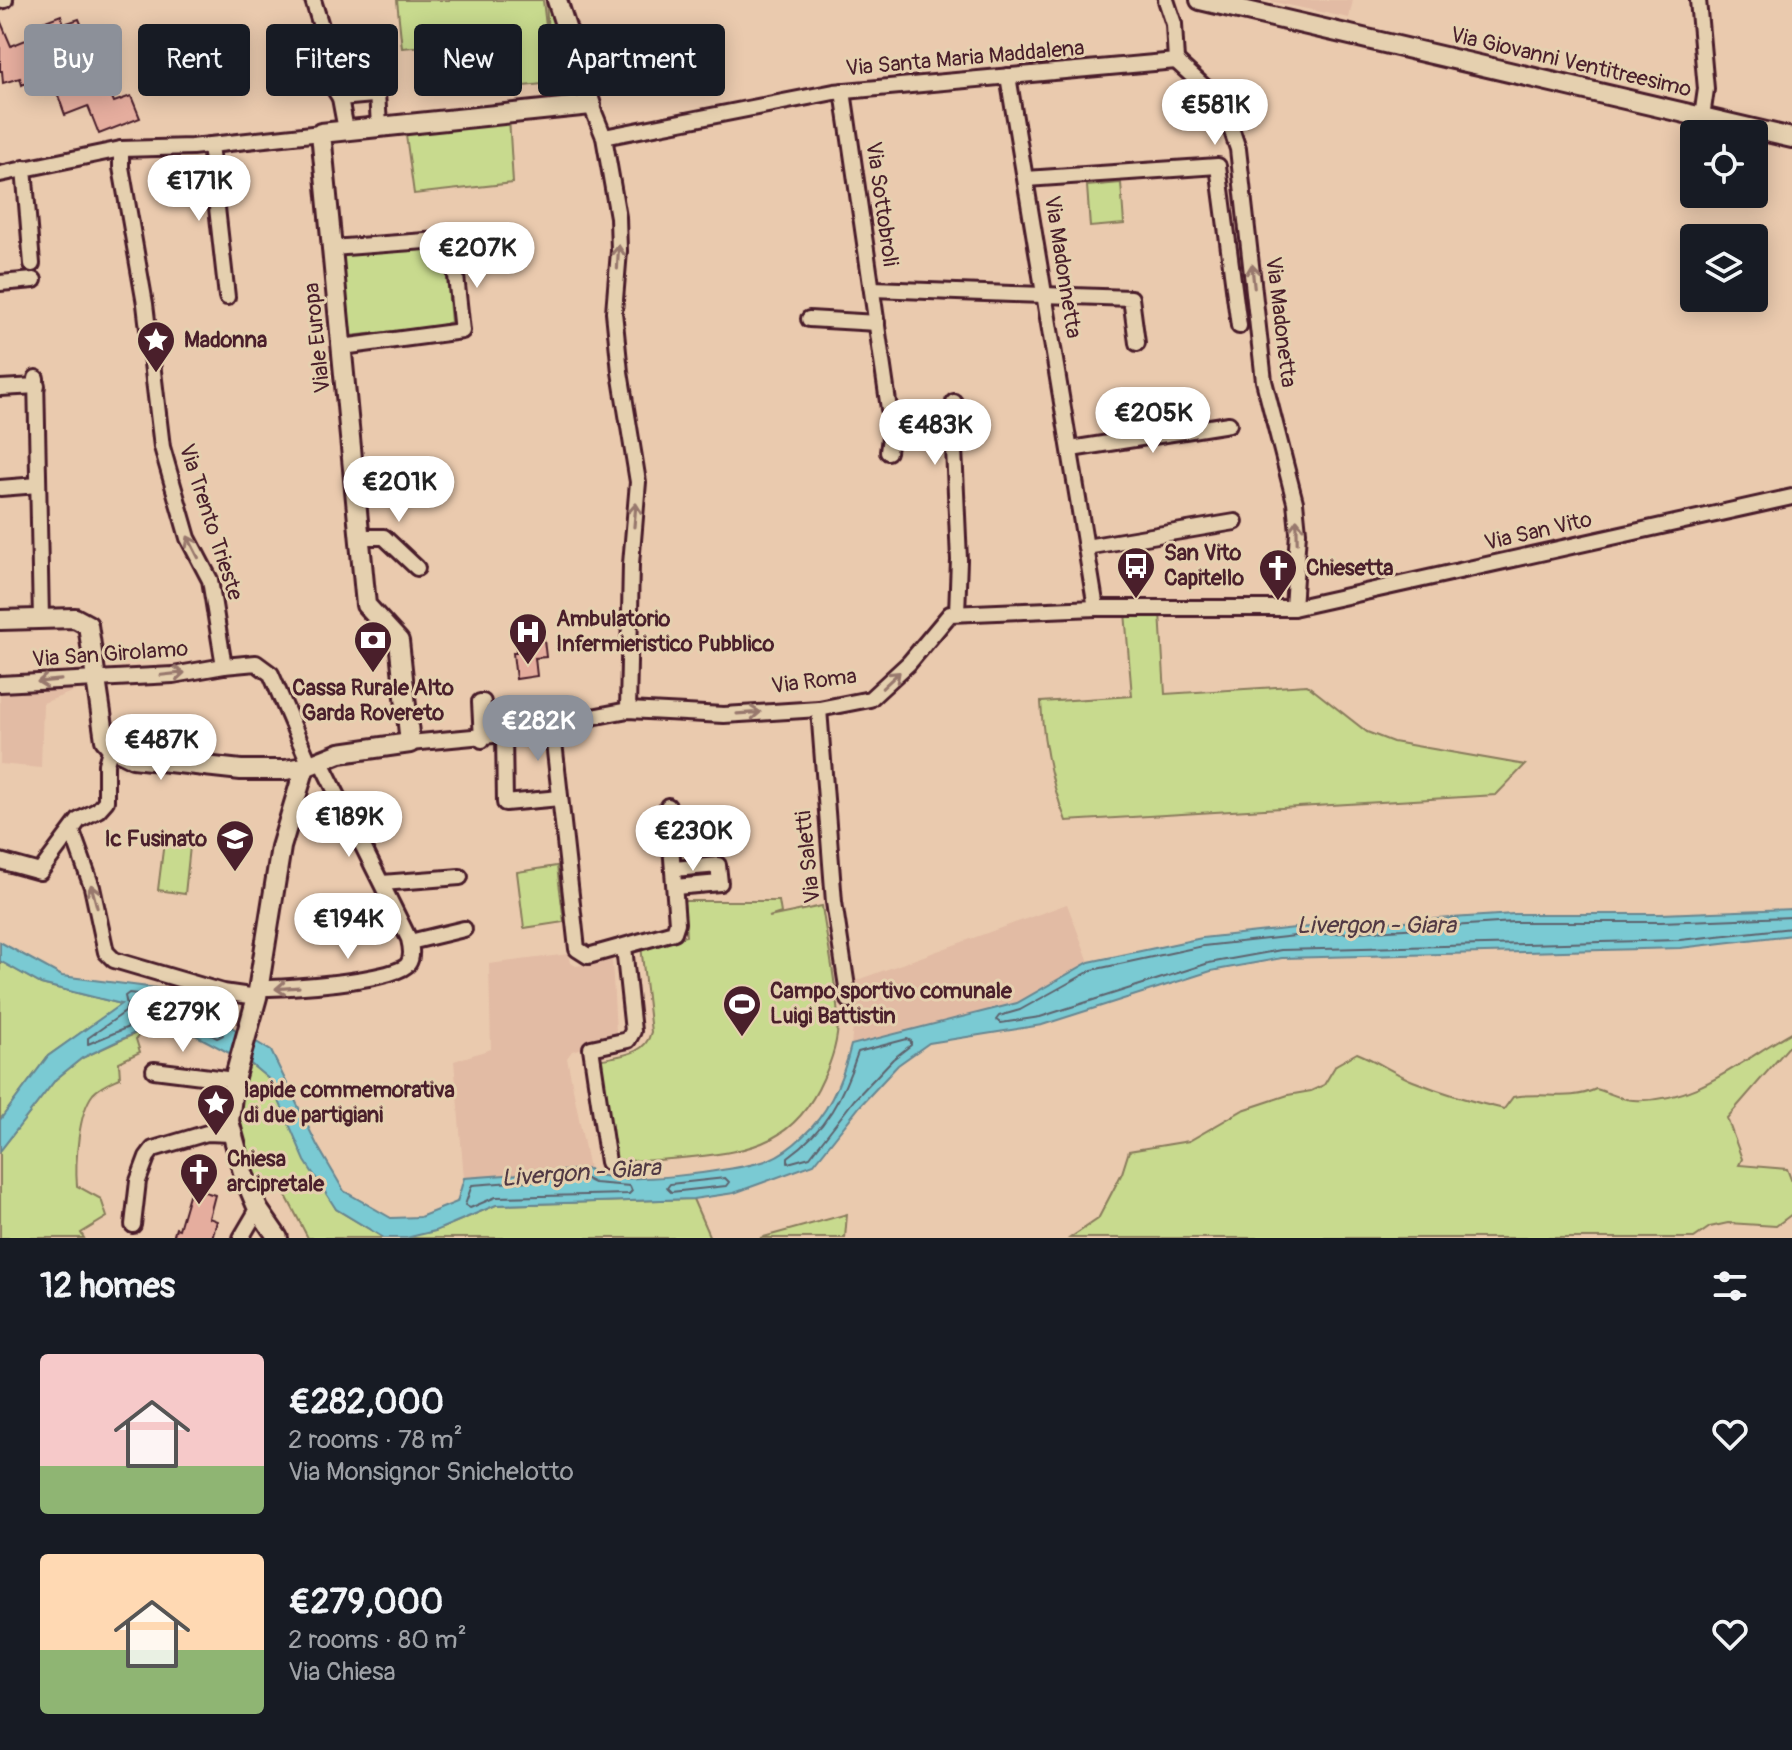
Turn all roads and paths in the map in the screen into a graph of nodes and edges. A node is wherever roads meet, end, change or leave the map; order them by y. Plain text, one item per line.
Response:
1 (313, 0) edge
2 (557, 0) edge
3 (1166, 0) edge
4 (1200, 0) edge
5 (1698, 0) edge
6 (320, 24) edge
7 (1176, 61) junction
8 (1008, 76) junction
9 (843, 91) junction
10 (362, 96) edge
11 (377, 96) edge
12 (340, 98) joint
13 (591, 105) junction
14 (1702, 117) junction
15 (379, 126) junction
16 (346, 130) junction
17 (321, 133) junction
18 (604, 137) junction
19 (1792, 138) edge
20 (210, 145) junction
21 (121, 149) junction
22 (24, 168) junction
23 (0, 174) edge
24 (1026, 179) junction
25 (332, 248) junction
26 (32, 264) dead end
27 (34, 280) dead end
28 (0, 283) edge
29 (872, 289) junction
30 (1044, 296) junction
31 (227, 297) dead end
32 (809, 319) dead end
33 (877, 323) junction
34 (1239, 326) dead end
35 (1137, 343) dead end
36 (342, 347) junction
37 (0, 388) edge
38 (954, 402) dead end
39 (893, 415) junction
40 (949, 422) junction
41 (1229, 424) dead end
42 (1071, 449) junction
43 (888, 452) dead end
44 (38, 485) junction
45 (0, 488) edge
46 (1792, 497) edge
47 (1235, 522) dead end
48 (361, 537) junction
49 (1086, 547) junction
50 (417, 568) dead end
51 (1096, 608) junction
52 (1293, 608) junction
53 (953, 614) junction
54 (41, 619) junction
55 (0, 620) edge
56 (224, 666) junction
57 (98, 677) junction
58 (0, 684) edge
59 (483, 702) dead end
60 (819, 709) junction
61 (628, 710) junction
62 (552, 724) junction
63 (504, 734) junction
64 (482, 738) junction
65 (410, 743) junction
66 (111, 747) junction
67 (312, 764) junction
68 (560, 798) junction
69 (668, 806) dead end
70 (72, 831) junction
71 (0, 861) edge
72 (674, 869) junction
73 (460, 877) dead end
74 (382, 883) junction
75 (675, 887) junction
76 (464, 929) dead end
77 (410, 942) junction
78 (624, 947) junction
79 (258, 992) junction
80 (849, 1000) dead end
81 (154, 1070) dead end
82 (234, 1080) junction
83 (231, 1134) junction
84 (608, 1162) dead end
85 (258, 1209) junction
86 (133, 1225) dead end
87 (241, 1238) edge
88 (278, 1238) edge

1 - 6 street
2 - 13 main road
3 - 7 street
4 - 14 main road, Via Giovanni Ventitreesimo
5 - 14 street
7 - 8 street, Via Santa Maria Maddalena
52 -> 7 street, Via Madonetta
8 - 9 street, Via Santa Maria Maddalena
8 - 24 street, Via Madonnetta
9 - 18 street, Via Santa Maria Maddalena
9 - 29 street, Via Sottobroli
10 - 12 street
11 - 15 street
12 - 16 street
13 - 15 main road
13 - 18 street
14 - 19 main road, Via Giovanni Ventitreesimo
15 - 16 main road
16 - 17 main road
17 - 20 street
17 - 25 main road, Viale Europa
61 -> 18 street
20 - 21 street
20 - 31 street
21 - 22 street
56 -> 21 street, Via Trento Trieste
22 - 23 street
22 - 26 street
24 - 30 street, Via Madonnetta
24 - 34 street
25 - 36 main road, Viale Europa
25 - 36 street
27 - 28 street
29 - 30 street
29 - 33 street, Via Sottobroli
30 - 35 street
30 - 42 street, Via Madonnetta
32 - 33 street
33 - 39 street, Via Sottobroli
36 - 48 main road, Viale Europa
37 - 44 street
38 - 40 street
39 - 40 street
39 - 43 street, Via Sottobroli
40 - 53 street
41 - 42 street
42 - 49 street, Via Madonnetta
44 - 45 street
44 - 54 street
46 - 52 street, Via San Vito
47 - 49 street
48 - 50 street
48 - 65 main road, Viale Europa
49 - 51 street, Via Madonnetta
51 - 52 street
51 - 53 street
60 -> 53 street, Via Roma
54 - 55 main road
54 - 57 main road
57 -> 56 street, Via San Girolamo
56 - 67 street
57 -> 58 street, Via San Girolamo
57 - 66 main road
59 - 64 street
61 -> 60 street, Via Roma
60 - 80 street, Via Saletti
61 - 62 street, Via Roma
62 - 63 street, Via Roma
62 - 68 street
63 - 64 street, Via Roma
63 - 68 street
64 - 65 street, Via Roma
65 - 67 main road, Via Roma
66 - 67 main road, Via Roma
66 - 70 street
67 - 74 street
67 - 79 main road
68 - 78 street
69 - 72 street
70 - 71 street
79 -> 70 street
72 - 75 street
72 - 75 street
73 - 74 street
74 - 77 street
75 - 78 street
76 - 77 street
77 -> 79 street
78 - 84 street
79 - 82 main road
81 - 82 street
82 - 83 main road
83 - 85 main road
83 - 86 street
85 - 87 street
85 - 88 main road

